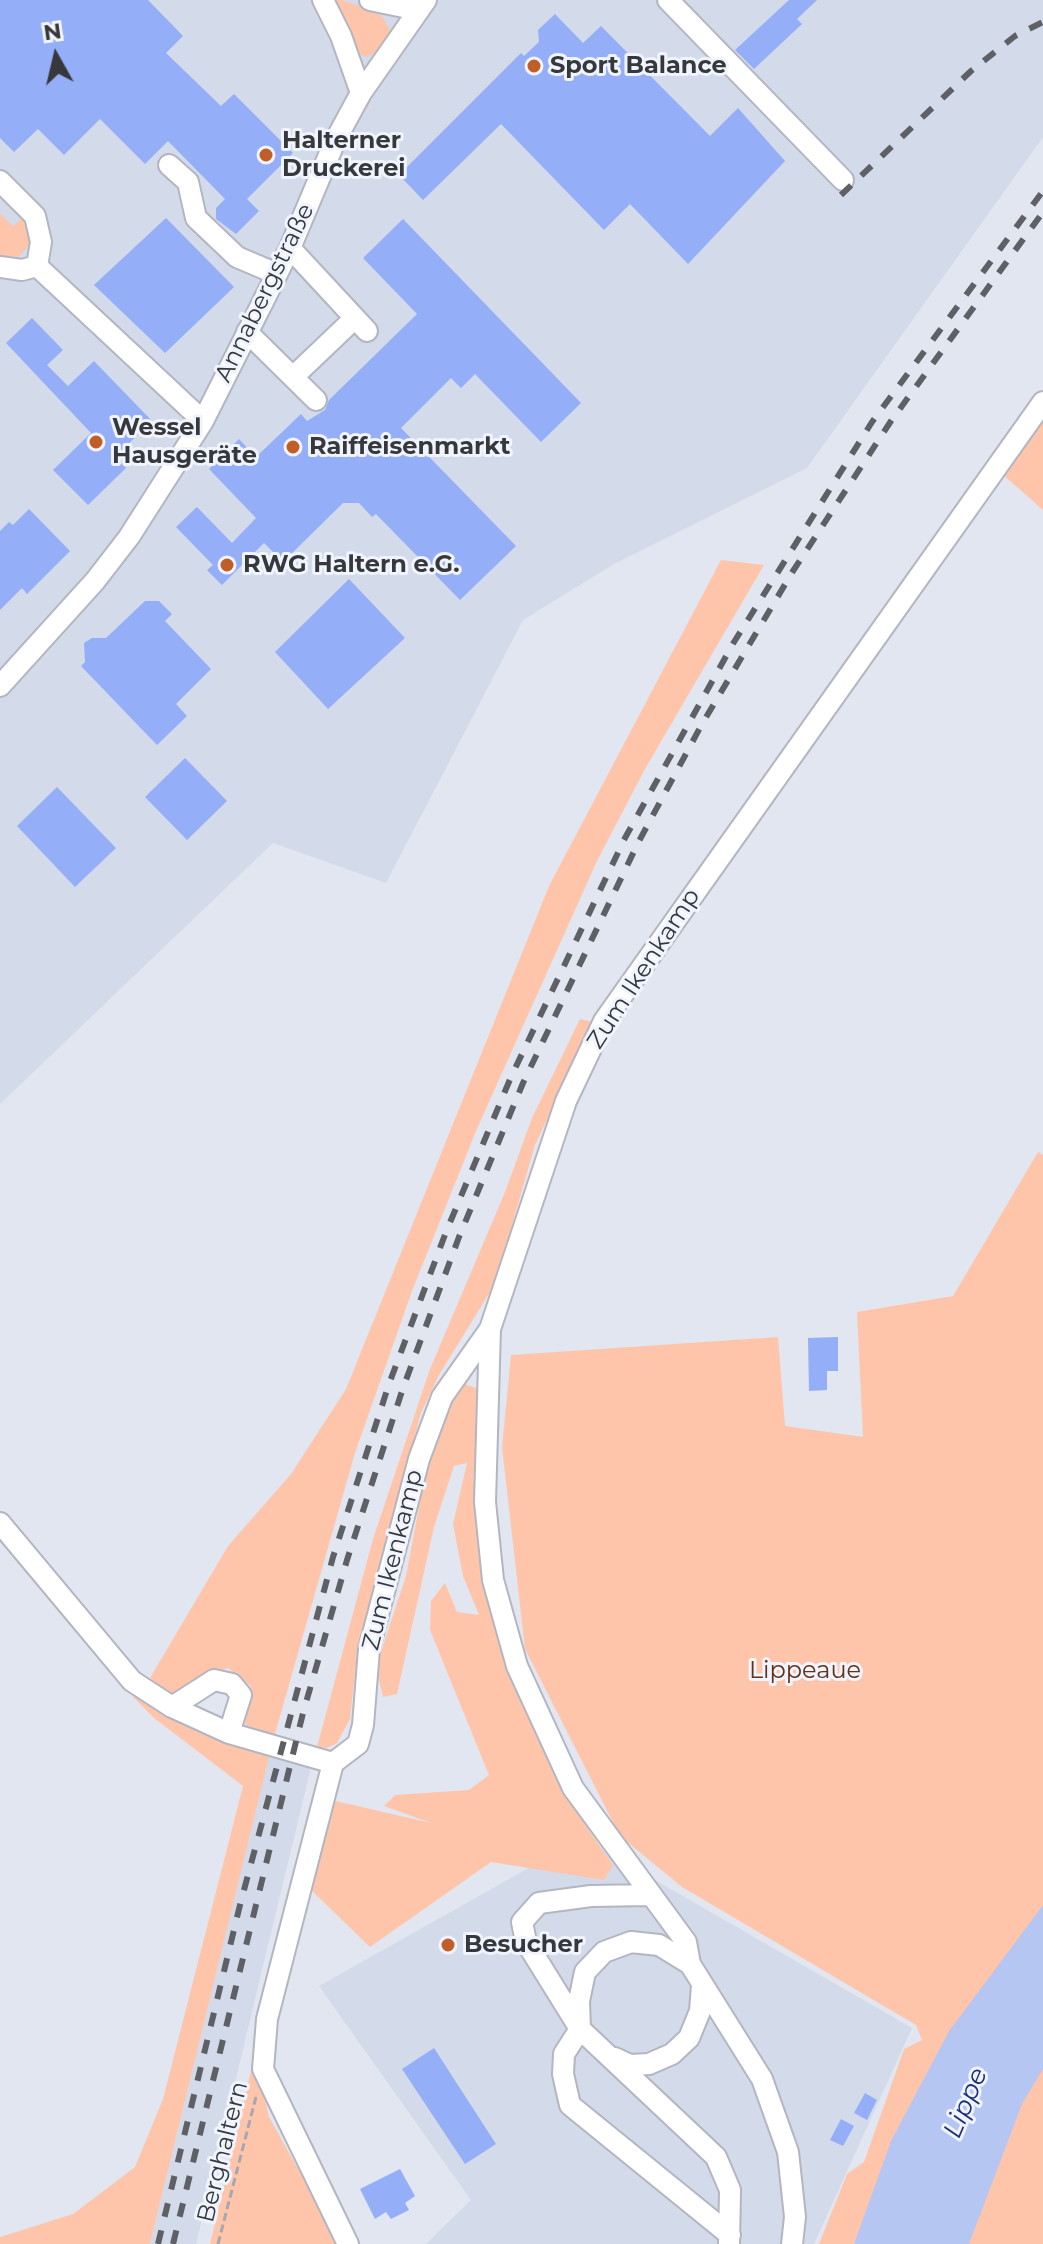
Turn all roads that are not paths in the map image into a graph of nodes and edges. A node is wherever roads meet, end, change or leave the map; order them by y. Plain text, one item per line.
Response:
1 (323, 0) edge
2 (370, 0) edge
3 (668, 0) edge
4 (422, 5) edge
5 (361, 93) junction
6 (169, 165) dead end
7 (843, 180) dead end
8 (0, 181) edge
9 (290, 248) junction
10 (37, 266) junction
11 (0, 267) edge
12 (277, 274) junction
13 (247, 332) junction
14 (293, 377) junction
15 (316, 400) dead end
16 (1043, 402) edge
17 (203, 421) junction
18 (0, 686) edge
19 (490, 1329) junction
20 (0, 1523) edge
21 (172, 1707) junction
22 (229, 1733) junction
23 (324, 1760) junction
24 (648, 1895) junction
25 (690, 1964) junction
26 (702, 1985) junction
27 (580, 2029) junction
28 (605, 2054) junction
29 (729, 2239) edge
30 (348, 2244) edge
31 (792, 2244) edge

1 - 5 street
2 - 4 street
3 - 7 street
4 - 5 street, Annabergstraße
5 - 9 street, Annabergstraße
6 - 12 street
8 - 10 street
9 - 12 street, Annabergstraße
9 - 14 street
10 - 11 street
10 - 17 street
12 - 13 street, Annabergstraße
13 - 14 street
13 - 17 street, Annabergstraße
14 - 15 street
16 - 19 street, Zum Ikenkamp
17 - 18 street, Annabergstraße
19 - 23 street, Zum Ikenkamp
19 - 24 street
20 - 21 street
21 - 22 street
21 - 22 street
22 - 23 street
23 - 30 street
24 - 25 street
24 - 27 street
25 - 26 street
25 - 27 street
26 - 28 street
26 - 31 street
27 - 28 street
27 - 29 street
28 - 29 street

